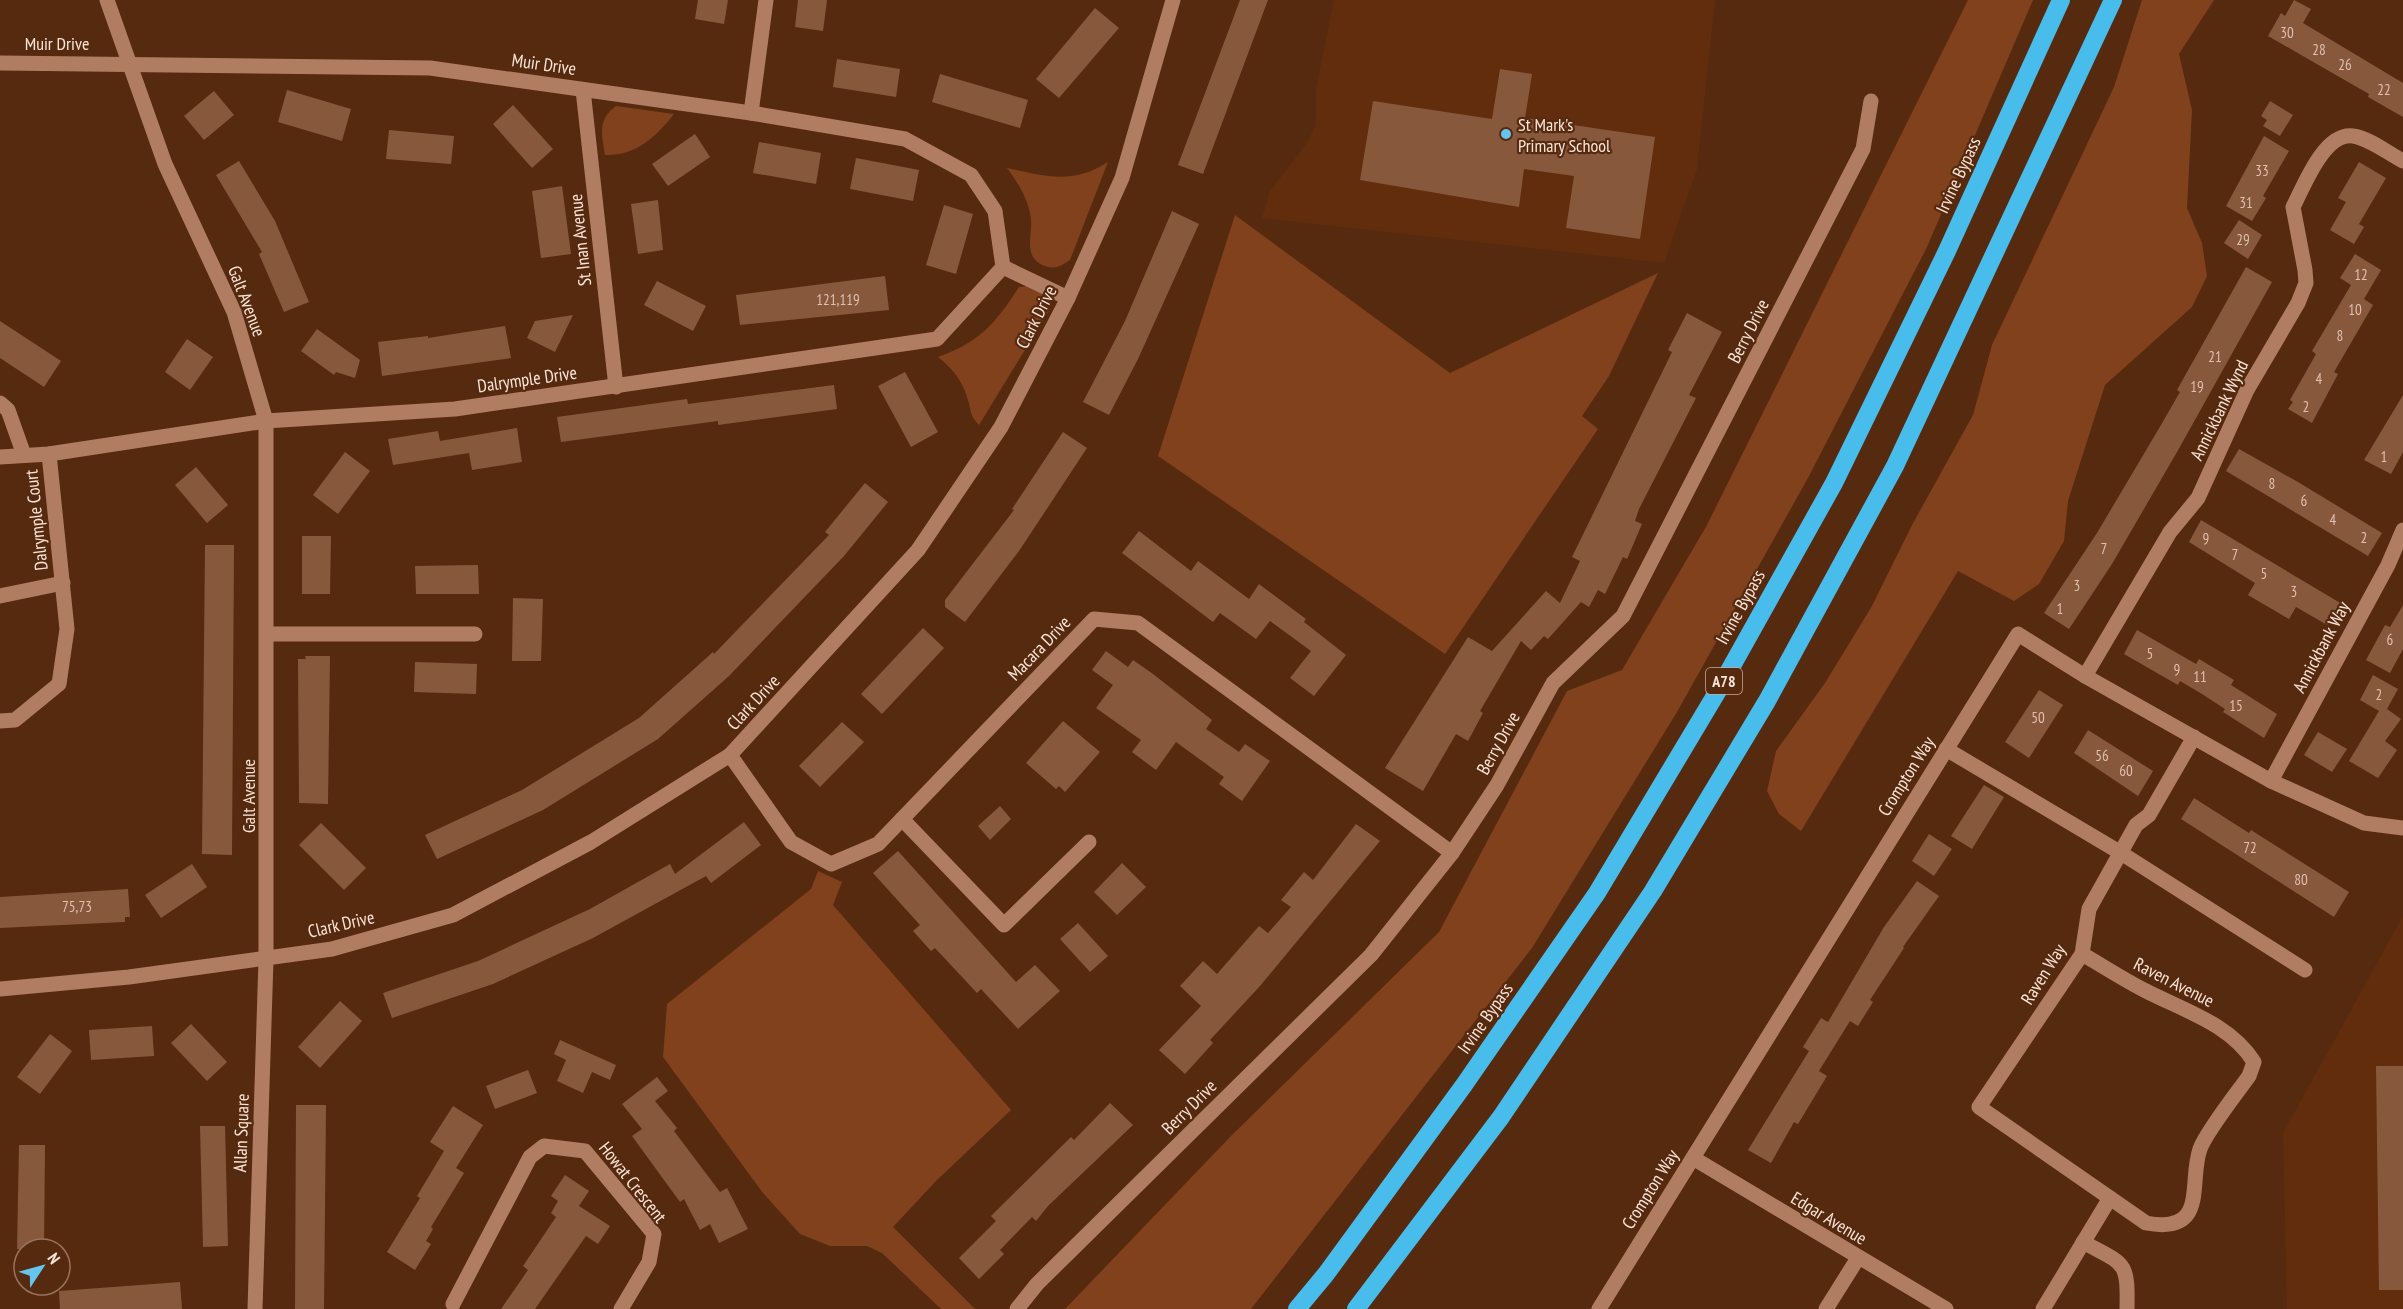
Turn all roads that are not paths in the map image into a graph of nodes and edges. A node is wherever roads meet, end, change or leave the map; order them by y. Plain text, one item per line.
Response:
1 (107, 0) edge
2 (766, 0) edge
3 (1173, 0) edge
4 (2061, 0) edge
5 (2113, 0) edge
6 (0, 63) edge
7 (128, 63) junction
8 (583, 90) junction
9 (1871, 101) dead end
10 (751, 113) junction
11 (2403, 161) edge
12 (1003, 267) junction
13 (1068, 298) junction
14 (616, 387) junction
15 (0, 404) edge
16 (266, 421) junction
17 (49, 454) junction
18 (24, 455) junction
19 (0, 457) edge
20 (2403, 530) edge
21 (63, 583) junction
22 (0, 596) edge
23 (268, 634) junction
24 (475, 634) dead end
25 (2085, 676) junction
26 (0, 721) edge
27 (2194, 736) junction
28 (1946, 749) junction
29 (730, 755) junction
30 (2271, 782) junction
31 (902, 819) junction
32 (2403, 828) edge
33 (1089, 842) dead end
34 (1452, 853) junction
35 (2121, 854) junction
36 (2082, 954) junction
37 (266, 959) junction
38 (2305, 970) dead end
39 (0, 989) edge
40 (1693, 1158) junction
41 (2110, 1198) junction
42 (2083, 1242) junction
43 (1858, 1258) junction
44 (453, 1304) dead end
45 (255, 1309) edge
46 (621, 1309) edge
47 (1017, 1309) edge
48 (1297, 1309) edge
49 (1356, 1309) edge
50 (1599, 1309) edge
51 (1826, 1309) edge
52 (1947, 1309) edge
53 (2043, 1309) edge
54 (2127, 1309) edge

1 - 7 street, Galt Avenue
2 - 10 street
3 - 13 street, Clark Drive
4 - 48 highway, Irvine Bypass / A78
5 - 49 highway, A78
6 - 7 street, Muir Drive
7 - 8 street, Muir Drive
7 - 16 street, Galt Avenue
8 - 10 street, Muir Drive
8 - 14 street, St Inan Avenue
9 - 34 street, Berry Drive
10 - 12 street, Muir Drive
11 - 25 street, Annickbank Wynd
12 - 13 street
12 - 14 street, Dalrymple Drive
13 - 29 street, Clark Drive
14 - 16 street, Dalrymple Drive
15 - 18 street
16 - 17 street, Dalrymple Drive
16 - 23 street, Galt Avenue
17 - 18 street, Dalrymple Drive
17 - 21 street, Dalrymple Court
18 - 19 street, Dalrymple Drive
20 - 30 street, Annickbank Way
21 - 22 street, Dalrymple Court
21 - 26 street, Dalrymple Court
23 - 24 street
23 - 37 street, Galt Avenue
25 - 27 street, Crompton Way
25 - 28 street, Crompton Way
27 - 30 street, Crompton Way
27 - 35 street, Raven Way
28 - 35 street
28 - 40 street, Crompton Way
29 - 31 street, Macara Drive
29 - 37 street, Clark Drive
30 - 32 street, Crompton Way
31 - 33 street
31 - 34 street, Macara Drive
34 - 47 street, Berry Drive
35 - 36 street, Raven Way
35 - 38 street
36 - 41 street, Raven Way
36 - 41 street, Raven Avenue
37 - 39 street, Clark Drive
37 - 45 street, Allan Square
40 - 43 street, Edgar Avenue
40 - 50 street, Crompton Way
41 - 42 street
42 - 53 street
42 - 54 street
43 - 51 street
43 - 52 street, Edgar Avenue
44 - 46 street, Howat Crescent

